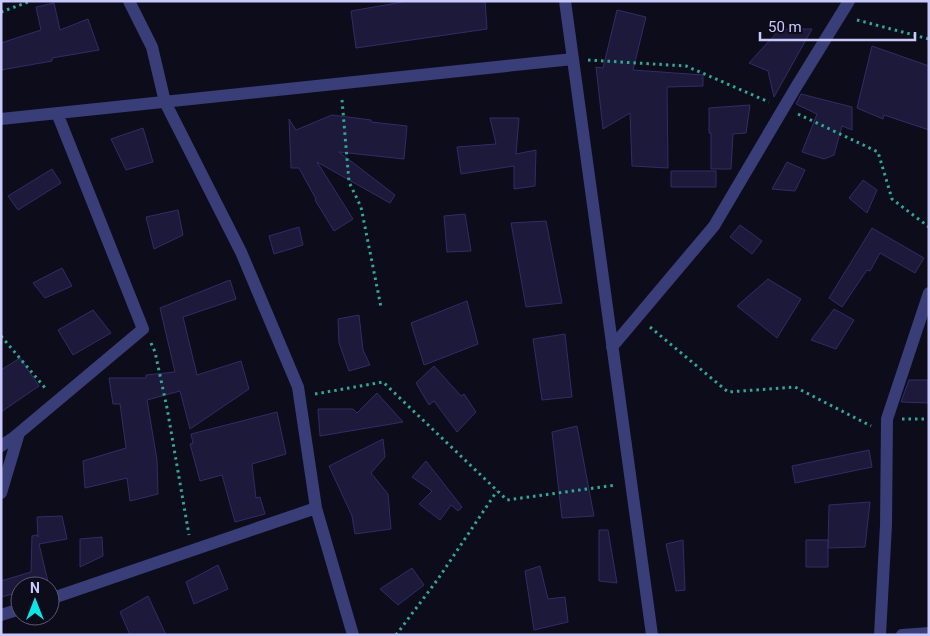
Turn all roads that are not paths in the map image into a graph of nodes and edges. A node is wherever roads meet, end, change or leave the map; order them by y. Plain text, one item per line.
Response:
1 (129, 1) edge
2 (565, 1) edge
3 (849, 1) edge
4 (573, 59) junction
5 (165, 102) junction
6 (57, 113) junction
7 (1, 119) edge
8 (929, 293) edge
9 (612, 347) junction
10 (18, 433) junction
11 (1, 446) edge
12 (1, 493) edge
13 (316, 508) junction
14 (60, 596) edge
15 (929, 633) edge
16 (353, 635) edge
17 (652, 635) edge
18 (880, 635) edge
19 (902, 635) edge

1 - 5 street
2 - 4 street
3 - 9 street
4 - 5 street
4 - 9 street
5 - 6 street
5 - 13 street
6 - 7 street
6 - 10 street
8 - 18 street
9 - 17 street
10 - 11 street
10 - 12 street
13 - 14 street
13 - 16 street
15 - 19 street

